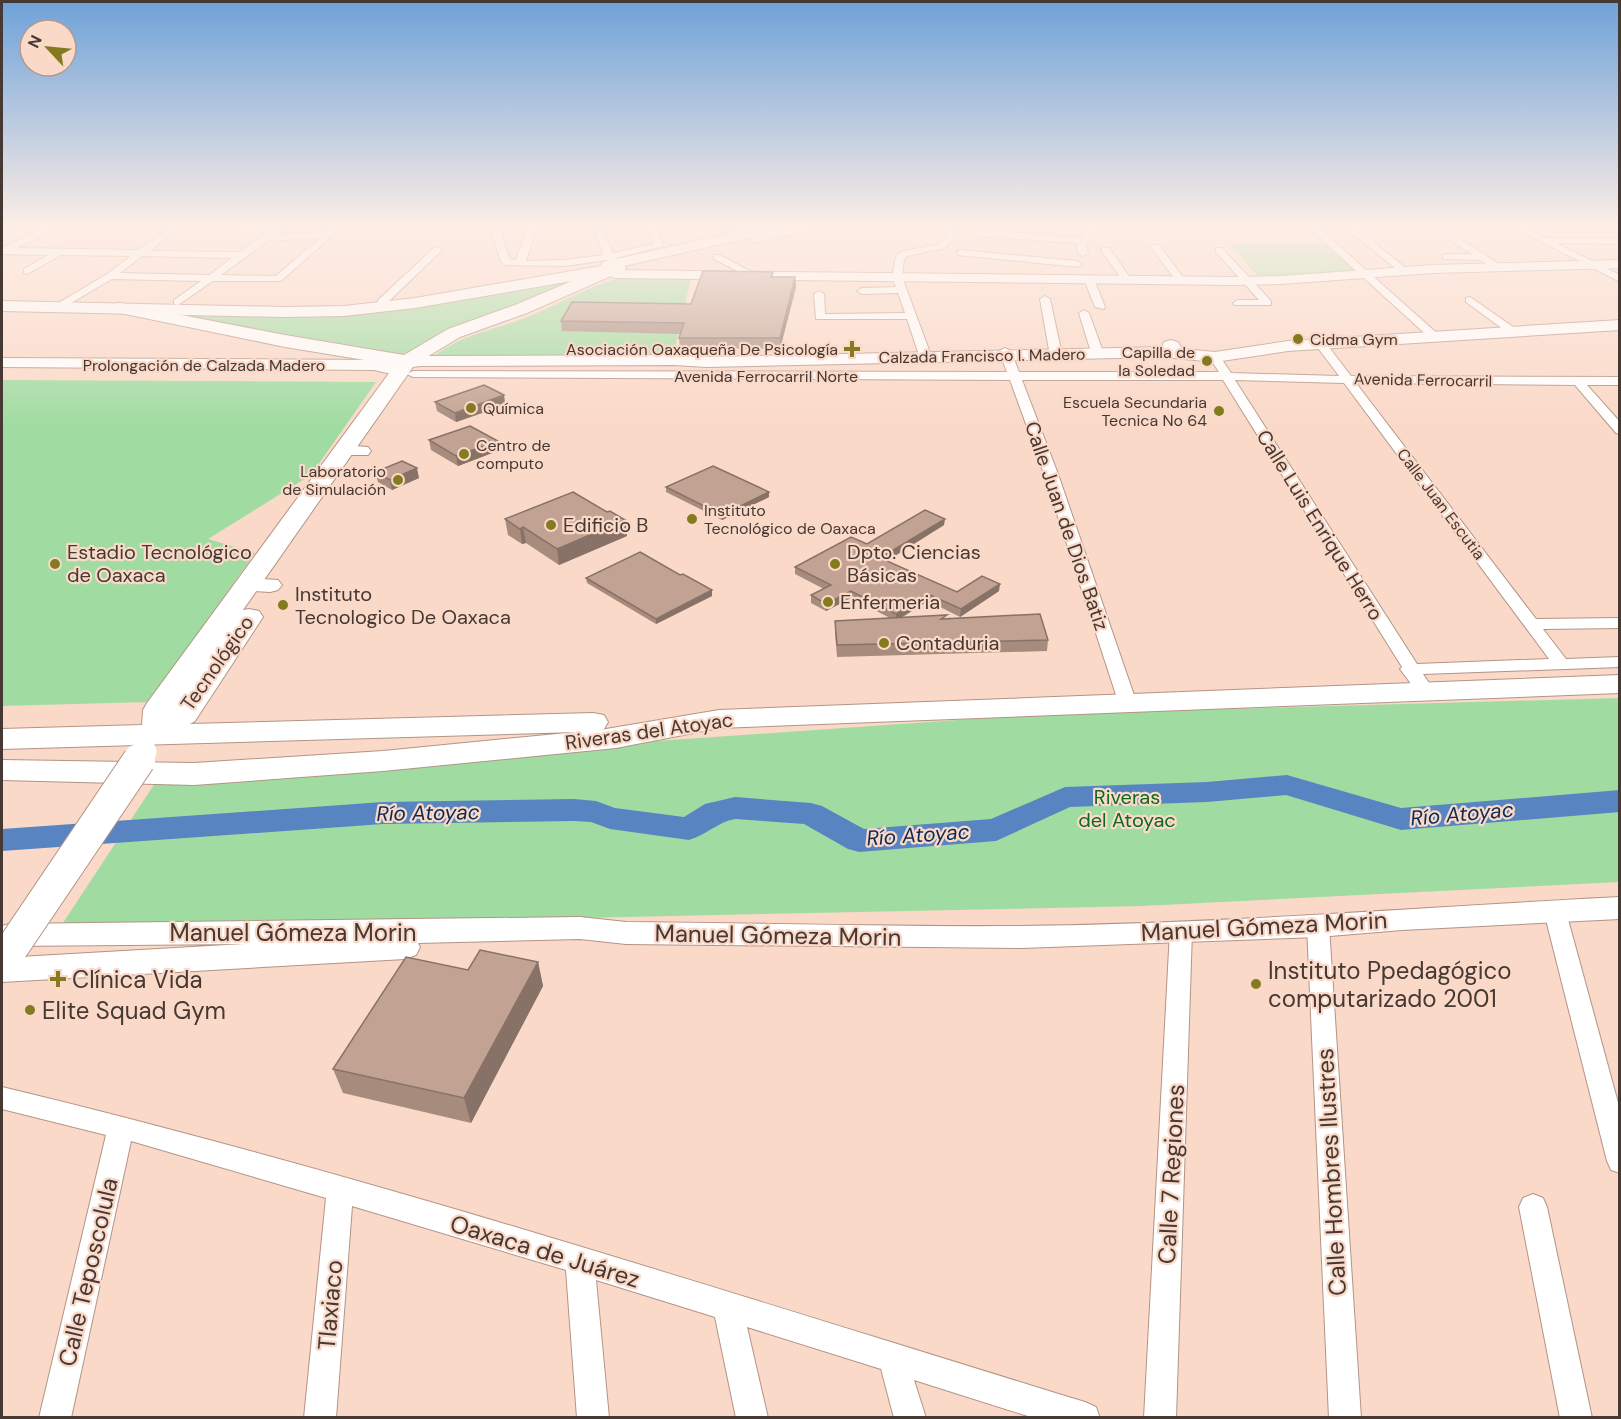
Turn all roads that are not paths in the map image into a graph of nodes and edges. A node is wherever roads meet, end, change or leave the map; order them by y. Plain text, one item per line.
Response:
1 (80, 294) edge
2 (189, 294) edge
3 (391, 294) edge
4 (435, 294) edge
5 (463, 294) edge
6 (552, 294) edge
7 (819, 294) dead end
8 (904, 294) edge
9 (1095, 294) edge
10 (1260, 294) edge
11 (1387, 294) edge
12 (2, 297) edge
13 (1045, 299) dead end
14 (1470, 300) dead end
15 (178, 302) junction
16 (66, 303) junction
17 (382, 303) junction
18 (1238, 303) dead end
19 (2, 306) edge
20 (1100, 307) dead end
21 (120, 308) junction
22 (1084, 313) dead end
23 (912, 316) junction
24 (1620, 325) edge
25 (1515, 333) junction
26 (1436, 338) junction
27 (1321, 344) junction
28 (1288, 346) junction
29 (1055, 350) junction
30 (1096, 350) junction
31 (1174, 350) junction
32 (1006, 354) junction
33 (926, 355) junction
34 (1215, 357) junction
35 (2, 363) edge
36 (376, 365) joint
37 (410, 367) junction
38 (583, 368) junction
39 (1361, 371) dead end
40 (1620, 373) edge
41 (1015, 375) junction
42 (1227, 376) junction
43 (1346, 379) junction
44 (1578, 381) junction
45 (1620, 381) edge
46 (1620, 430) edge
47 (1620, 623) edge
48 (1531, 624) junction
49 (1620, 662) edge
50 (1561, 664) junction
51 (1418, 680) junction
52 (1620, 684) edge
53 (1127, 701) junction
54 (719, 719) junction
55 (2, 739) edge
56 (151, 742) junction
57 (2, 770) edge
58 (1620, 908) edge
59 (1555, 912) junction
60 (1318, 926) junction
61 (1181, 931) junction
62 (4, 954) edge
63 (2, 1098) edge
64 (121, 1127) junction
65 (1620, 1161) edge
66 (340, 1192) junction
67 (1533, 1207) dead end
68 (580, 1261) junction
69 (728, 1307) junction
70 (893, 1359) junction
71 (55, 1418) edge
72 (320, 1418) edge
73 (593, 1418) edge
74 (752, 1418) edge
75 (910, 1418) edge
76 (1085, 1418) edge
77 (1160, 1418) edge
78 (1345, 1418) edge
79 (1576, 1418) edge

1 - 16 street
2 - 15 street
3 - 17 street
4 - 17 highway
5 - 21 highway
6 - 37 main road
7 - 23 street
8 - 23 street
9 - 20 street
10 - 18 street
11 - 26 street
12 - 16 highway
13 - 29 street
14 - 25 street
15 - 16 highway
15 - 17 highway
16 - 19 highway
16 - 21 highway
21 - 37 main road, Calzada Francisco I. Madero
22 - 30 street
23 - 33 street
24 - 25 main road, Calzada Francisco I. Madero
25 - 26 main road, Calzada Francisco I. Madero
26 - 27 main road, Calzada Francisco I. Madero
27 - 28 main road, Calzada Francisco I. Madero
27 - 43 street, Calle Juan Escutia
28 - 31 main road, Calzada Francisco I. Madero
28 - 34 main road, Calzada Francisco I. Madero
29 - 30 main road, Calzada Francisco I. Madero
29 - 32 main road, Calzada Francisco I. Madero
30 - 31 main road, Calzada Francisco I. Madero
31 - 32 main road, Calzada Francisco I. Madero
31 - 34 main road, Calzada Francisco I. Madero
32 - 33 main road, Calzada Francisco I. Madero
32 - 41 street, Calle Juan de Dios Batiz
33 - 38 main road, Calzada Francisco I. Madero
34 - 42 street, Calle Luis Enrique Herro
35 - 36 street, Prolongación de Calzada Madero
36 - 37 main road
37 - 38 main road, Calzada Francisco I. Madero
37 - 56 main road, Tecnológico
38 - 41 street, Avenida Ferrocarril Norte
39 - 40 street
41 - 42 street, Avenida Ferrocarril Norte
41 - 53 street, Calle Juan de Dios Batiz
42 - 43 street, Avenida Ferrocarril
42 - 51 street, Calle Luis Enrique Herro
43 - 44 street, Avenida Ferrocarril
43 - 48 street, Calle Juan Escutia
44 - 45 street, Avenida Ferrocarril
44 - 46 street
47 - 48 street
48 - 50 street, Calle Juan Escutia
49 - 50 street
50 - 51 street
51 - 52 main road, Riveras del Atoyac
51 - 53 main road, Riveras del Atoyac
53 - 54 main road, Riveras del Atoyac
54 - 56 main road
54 - 57 main road, Riveras del Atoyac
55 - 56 main road
56 - 62 main road, bridge
58 - 59 street, Manuel Gómeza Morin
59 - 60 street, Manuel Gómeza Morin
59 - 65 street
60 - 61 street, Manuel Gómeza Morin
60 - 78 street, Calle Hombres Ilustres
61 - 62 street, Manuel Gómeza Morin
61 - 77 street, Calle 7 Regiones
63 - 64 street, Oaxaca de Juárez
64 - 66 street, Oaxaca de Juárez
64 - 71 street, Calle Teposcolula
66 - 68 street, Oaxaca de Juárez
66 - 72 street, Tlaxiaco
67 - 79 street
68 - 69 street, Oaxaca de Juárez
68 - 73 street
69 - 70 street, Oaxaca de Juárez
69 - 74 street
70 - 75 street
70 - 76 street, Oaxaca de Juárez

